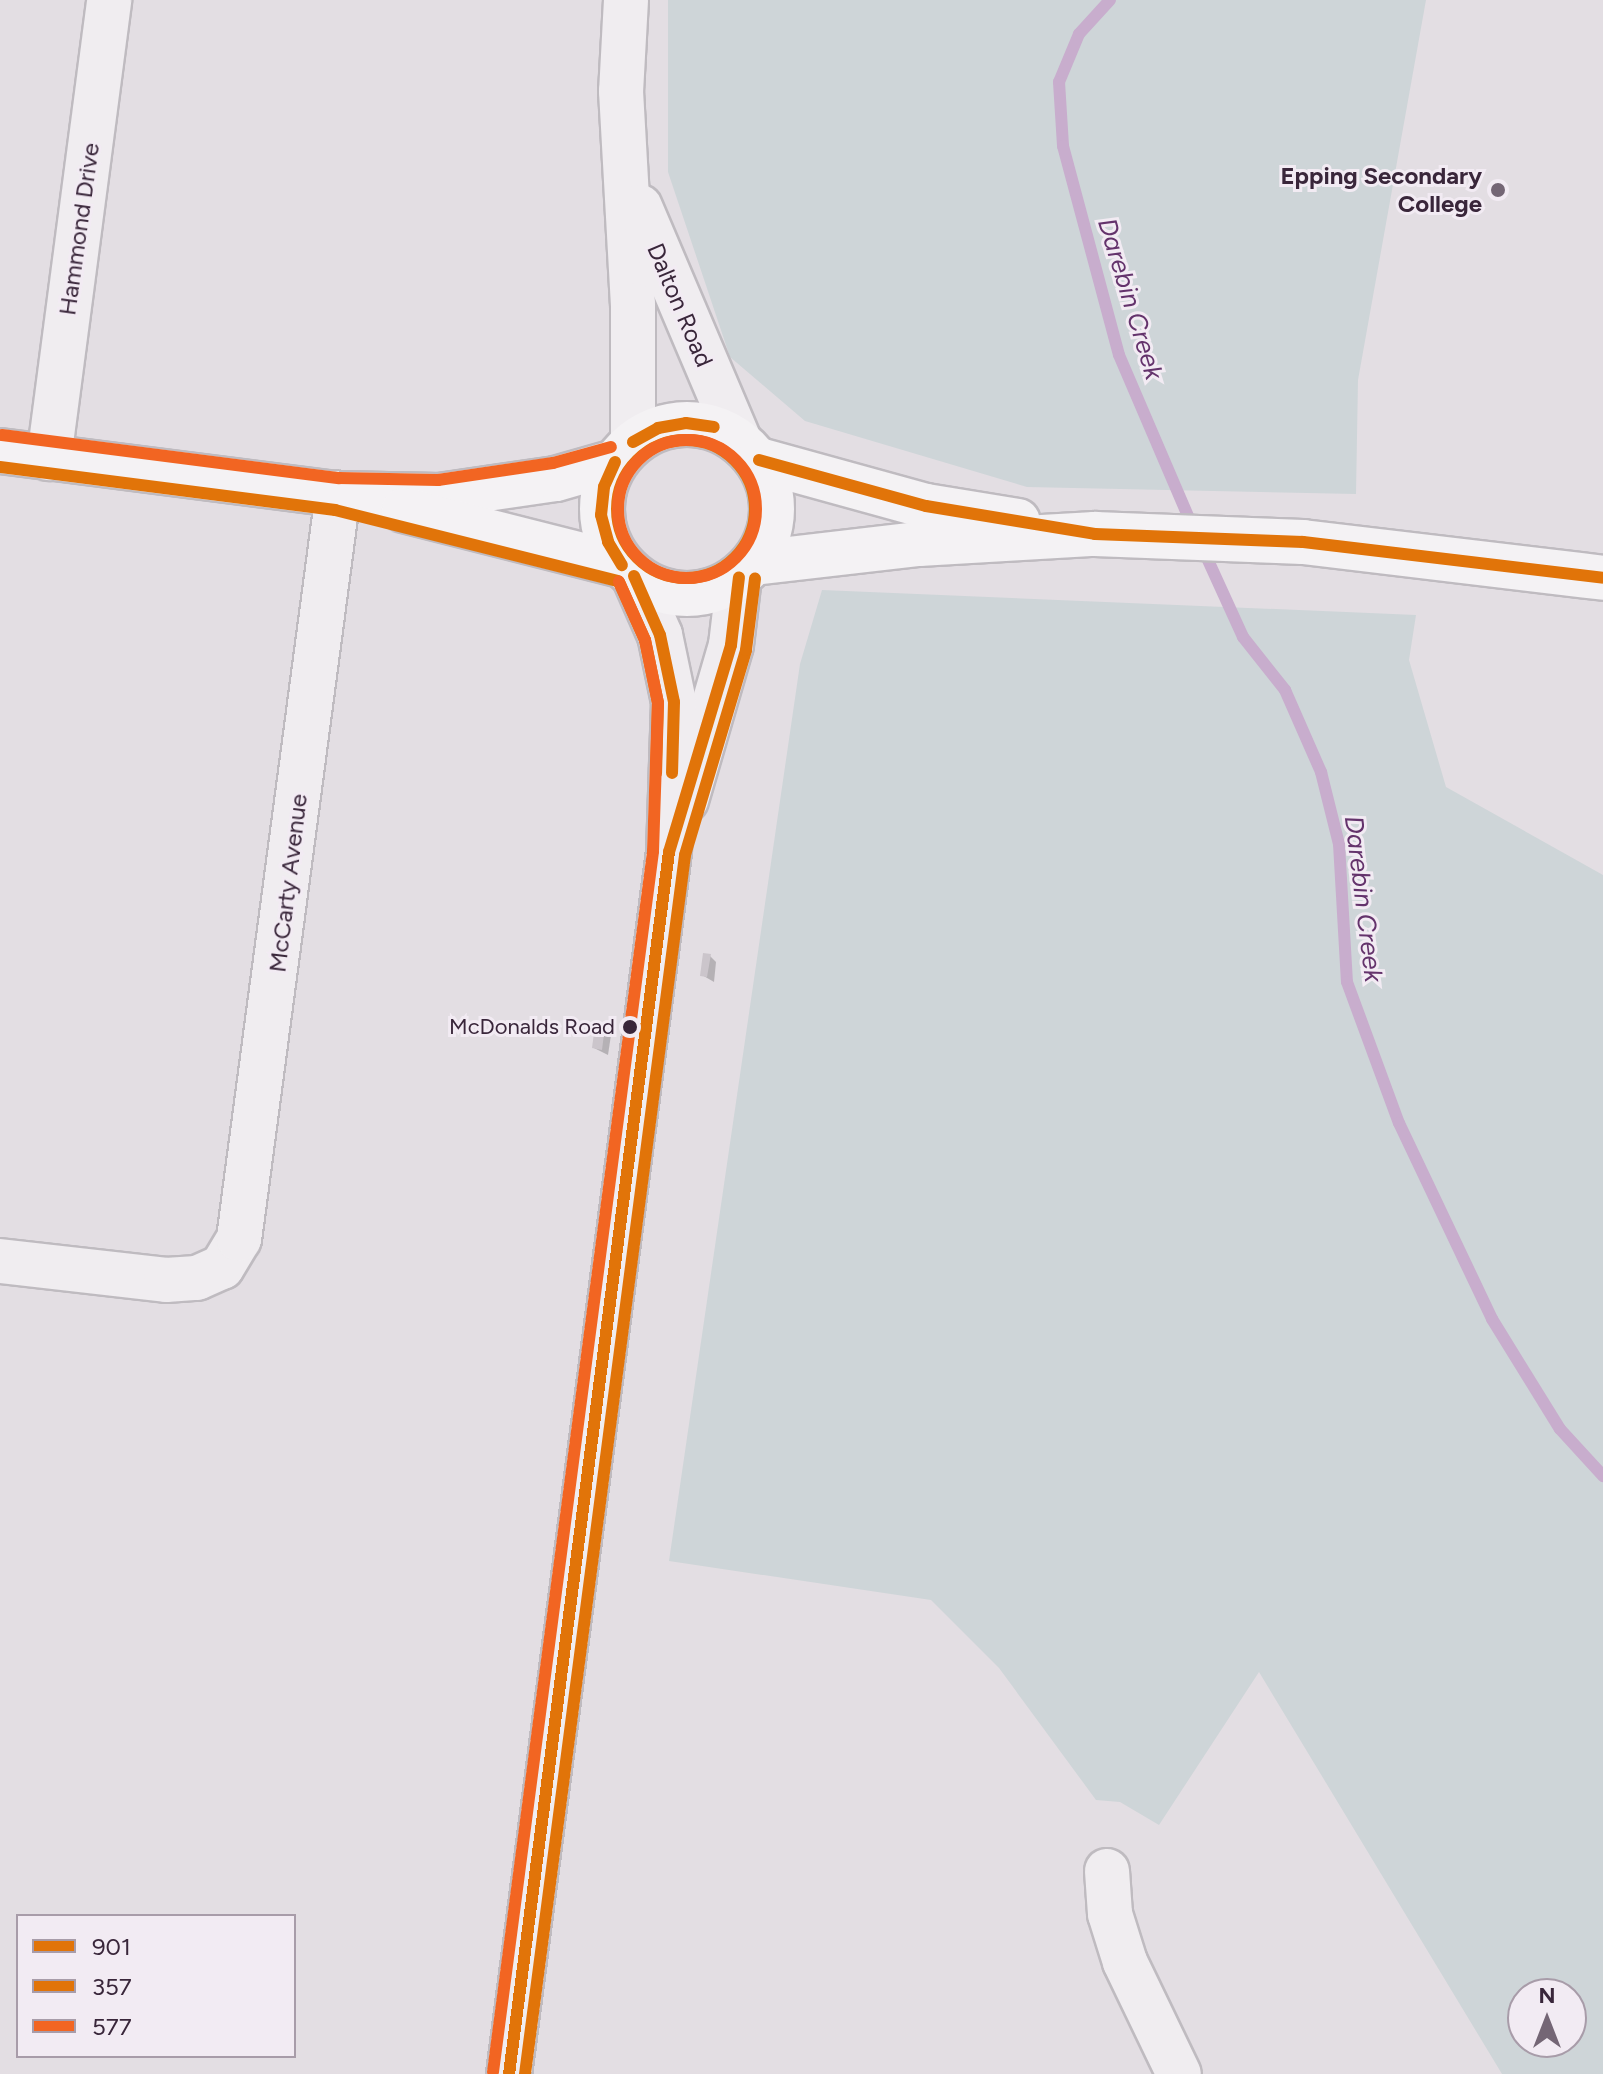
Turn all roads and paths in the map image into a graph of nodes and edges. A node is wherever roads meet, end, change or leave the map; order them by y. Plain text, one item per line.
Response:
1 (109, 0) edge
2 (626, 0) edge
3 (625, 168) junction
4 (749, 450) junction
5 (0, 451) edge
6 (624, 452) junction
7 (49, 458) junction
8 (338, 494) junction
9 (1095, 534) junction
10 (747, 570) junction
11 (628, 571) junction
12 (1603, 578) edge
13 (669, 852) junction
14 (0, 1261) edge
15 (1107, 1871) dead end
16 (509, 2074) edge
17 (1179, 2074) edge

1 - 7 street, Hammond Drive
2 - 3 street, Dalton Road
3 - 4 street, Dalton Road
3 - 6 street, Dalton Road
4 - 6 main road
4 - 9 main road
4 - 10 main road
5 - 7 main road
6 - 8 main road
6 - 11 main road
7 - 8 main road
8 - 11 main road
8 - 14 street, McCarty Avenue
9 - 10 main road
9 - 12 main road
10 - 11 main road
10 - 13 street
11 - 13 street
13 - 16 street
15 - 17 street

